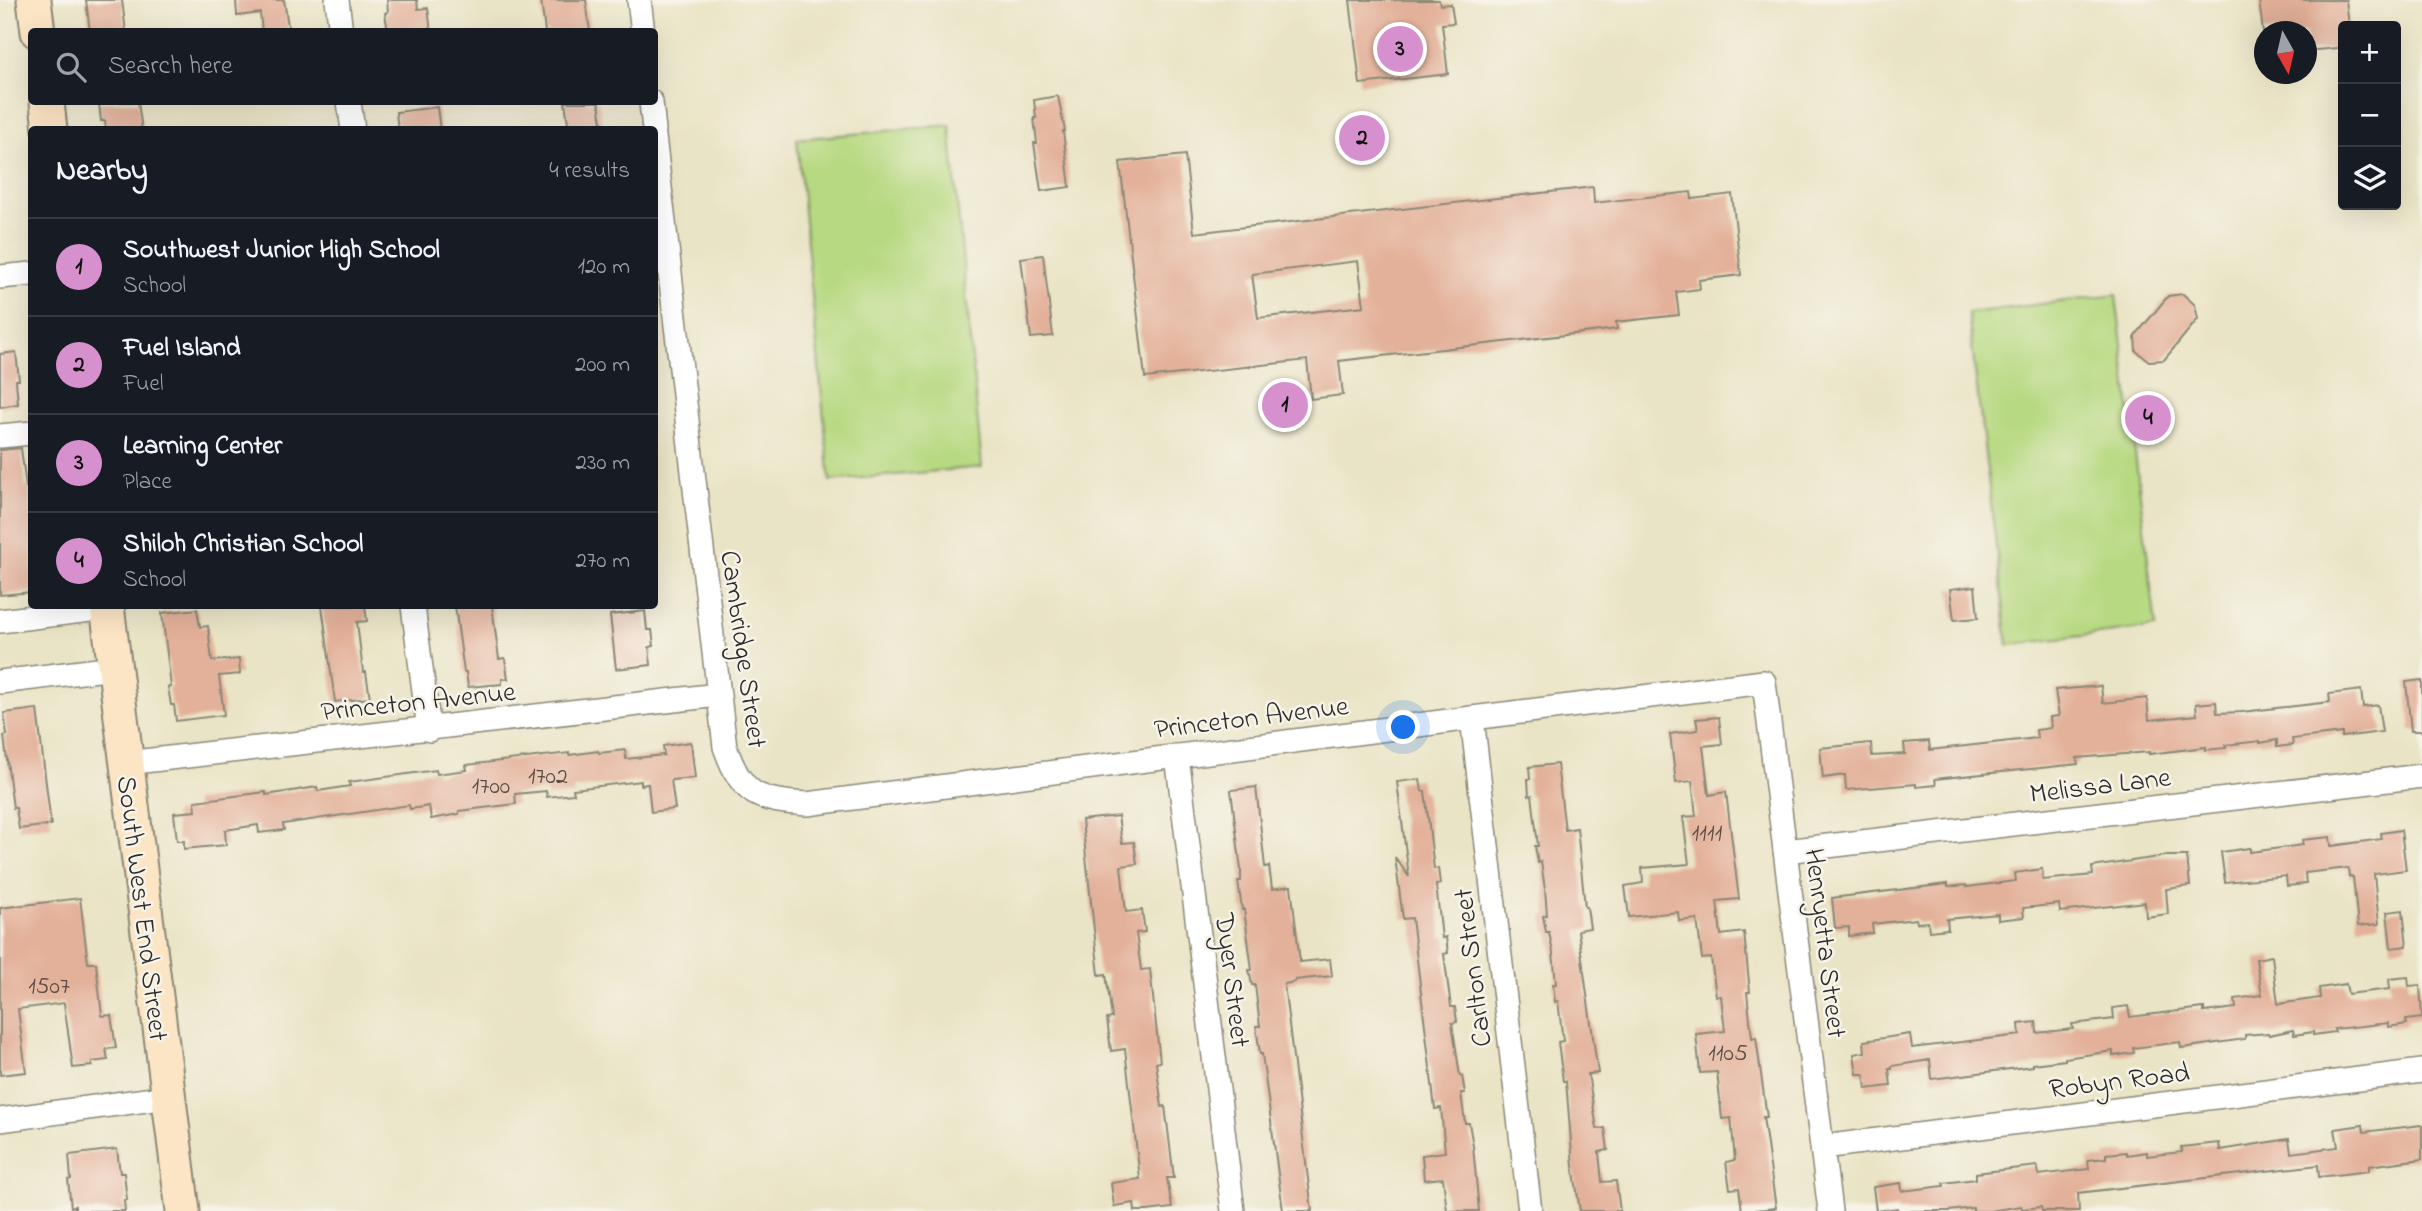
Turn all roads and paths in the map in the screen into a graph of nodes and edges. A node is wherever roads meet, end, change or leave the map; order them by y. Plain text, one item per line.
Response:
1 (34, 0) edge
2 (337, 0) edge
3 (639, 0) edge
4 (38, 28) edge
5 (340, 28) edge
6 (642, 28) edge
7 (47, 105) edge
8 (349, 105) edge
9 (651, 105) edge
10 (50, 126) edge
11 (352, 126) edge
12 (654, 126) edge
13 (658, 171) edge
14 (28, 274) edge
15 (0, 277) edge
16 (28, 433) edge
17 (0, 436) edge
18 (92, 609) edge
19 (107, 609) edge
20 (413, 609) edge
21 (0, 621) edge
22 (114, 668) junction
23 (0, 682) edge
24 (1764, 682) joint
25 (718, 695) junction
26 (1472, 718) junction
27 (429, 730) junction
28 (1177, 756) junction
29 (125, 763) junction
30 (2422, 776) edge
31 (748, 790) joint
32 (1785, 851) junction
33 (2422, 1071) edge
34 (169, 1097) junction
35 (0, 1120) edge
36 (1823, 1147) junction
37 (183, 1211) edge
38 (1233, 1211) edge
39 (1530, 1211) edge
40 (1830, 1211) edge

1 - 4 street
2 - 5 street
3 - 6 street
7 - 10 street
8 - 11 street
9 - 12 street
13 - 25 street, Cambridge Street
14 - 15 street
16 - 17 street
18 - 21 street
19 - 22 street, South West End Street
20 - 27 street
22 - 23 street
22 - 29 street, South West End Street
24 - 26 street, Princeton Avenue
24 - 32 street, Henryetta Street
25 - 27 street, Princeton Avenue
25 - 31 street, Cambridge Street
26 - 28 street, Princeton Avenue
26 - 39 street, Carlton Street
27 - 29 street, Princeton Avenue
28 - 31 street, Princeton Avenue
28 - 38 street, Dyer Street
29 - 34 street, South West End Street
30 - 32 street, Melissa Lane
32 - 36 street, Henryetta Street
33 - 36 street, Robyn Road
34 - 35 street
34 - 37 street, South West End Street
36 - 40 street, Henryetta Street

